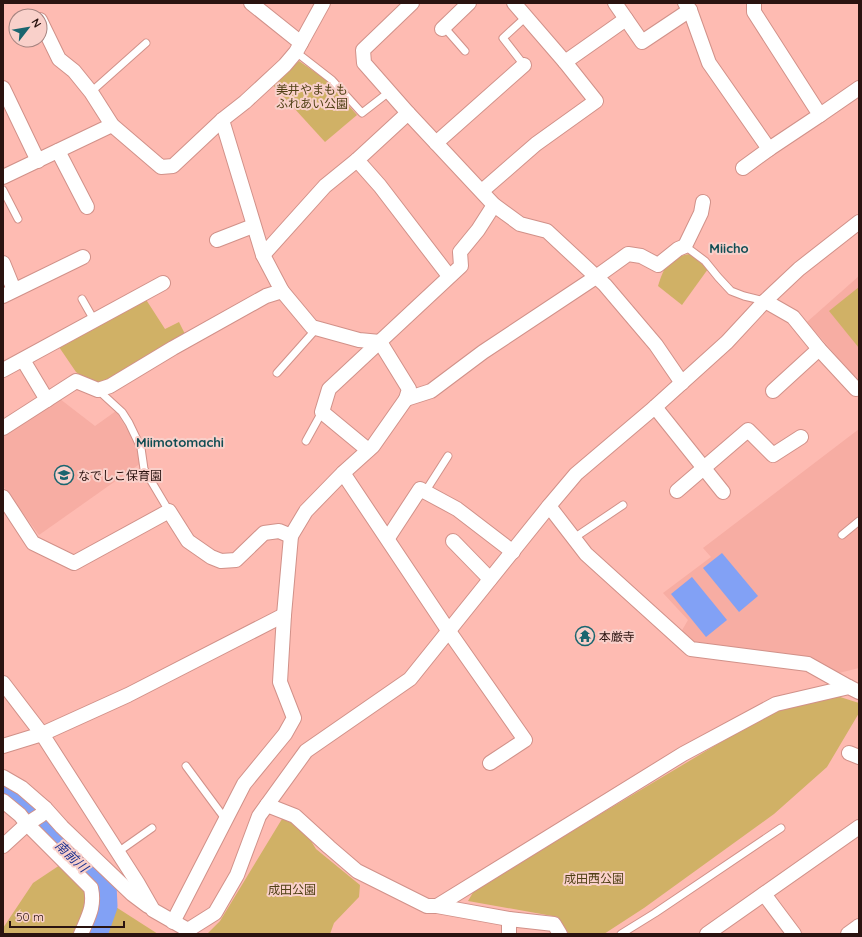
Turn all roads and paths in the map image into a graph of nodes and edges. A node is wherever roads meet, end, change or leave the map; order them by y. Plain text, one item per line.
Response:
1 (251, 3) edge
2 (323, 3) edge
3 (412, 3) edge
4 (469, 3) edge
5 (514, 3) edge
6 (615, 3) edge
7 (754, 3) edge
8 (688, 6) edge
9 (527, 16) junction
10 (626, 19) junction
11 (443, 28) joint
12 (48, 36) edge
13 (146, 43) dead end
14 (298, 47) junction
15 (465, 51) dead end
16 (565, 62) junction
17 (524, 64) joint
18 (3, 88) edge
19 (859, 88) edge
20 (91, 92) junction
21 (389, 92) junction
22 (408, 113) junction
23 (820, 115) junction
24 (222, 120) junction
25 (112, 125) junction
26 (436, 143) junction
27 (769, 149) junction
28 (58, 151) junction
29 (357, 160) junction
30 (38, 161) junction
31 (743, 168) dead end
32 (3, 177) edge
33 (3, 190) edge
34 (482, 191) junction
35 (703, 202) dead end
36 (494, 205) junction
37 (87, 207) dead end
38 (18, 219) dead end
39 (859, 222) edge
40 (254, 226) junction
41 (217, 240) dead end
42 (685, 246) junction
43 (263, 255) junction
44 (83, 257) dead end
45 (3, 263) edge
46 (449, 276) junction
47 (596, 278) junction
48 (163, 282) dead end
49 (282, 291) junction
50 (9, 293) edge
51 (82, 300) dead end
52 (765, 301) junction
53 (94, 320) junction
54 (317, 328) junction
55 (380, 342) junction
56 (820, 349) junction
57 (23, 360) junction
58 (3, 370) edge
59 (277, 373) dead end
60 (682, 382) junction
61 (856, 389) dead end
62 (98, 390) junction
63 (773, 391) dead end
64 (406, 399) junction
65 (47, 400) junction
66 (655, 407) junction
67 (322, 412) junction
68 (3, 428) edge
69 (801, 437) dead end
70 (306, 441) dead end
71 (368, 450) junction
72 (448, 456) dead end
73 (704, 468) junction
74 (344, 473) junction
75 (677, 491) dead end
76 (425, 492) junction
77 (723, 492) dead end
78 (3, 497) edge
79 (623, 505) dead end
80 (549, 506) junction
81 (169, 511) junction
82 (859, 521) edge
83 (842, 535) dead end
84 (291, 536) junction
85 (388, 538) junction
86 (574, 538) junction
87 (453, 541) dead end
88 (513, 552) junction
89 (490, 579) junction
90 (284, 615) junction
91 (448, 630) junction
92 (3, 683) edge
93 (854, 690) edge
94 (42, 734) junction
95 (3, 746) edge
96 (490, 763) dead end
97 (186, 766) dead end
98 (3, 777) edge
99 (3, 801) edge
100 (267, 805) junction
101 (36, 817) junction
102 (226, 820) junction
103 (859, 827) edge
104 (152, 828) dead end
105 (781, 828) dead end
106 (3, 846) edge
107 (118, 852) junction
108 (764, 894) junction
109 (437, 906) junction
110 (153, 910) junction
111 (509, 919) junction
112 (173, 922) junction
113 (859, 926) edge
114 (81, 934) edge
115 (508, 934) edge
116 (560, 934) edge
117 (621, 934) edge
118 (707, 934) edge
119 (794, 934) edge
120 (848, 934) edge

1 - 14 street
2 - 14 street
3 - 21 street
4 - 11 street
5 - 9 street
6 - 10 street
7 - 23 street
8 - 10 street
8 - 27 street
9 - 16 street
9 - 17 lane
10 - 16 street
11 - 15 lane
12 - 20 street
13 - 20 lane
14 - 21 lane
14 - 24 street
16 - 34 street
17 - 26 street
18 - 30 street
19 - 23 street
20 - 25 street
21 - 22 street
22 - 26 street
22 - 29 street
23 - 27 street
24 - 25 street
24 - 40 street
25 - 28 street
26 - 34 street
27 - 31 street
28 - 30 street
28 - 37 street
29 - 43 street
29 - 46 street
30 - 32 street
33 - 38 lane
34 - 36 street
35 - 42 street
36 - 46 street
36 - 47 street
39 - 52 street
40 - 41 street
40 - 43 street
42 - 47 street
42 - 52 lane
43 - 49 street
44 - 50 street
45 - 50 street
46 - 55 street
47 - 60 street
47 - 64 street
48 - 53 street
49 - 54 street
49 - 62 street
51 - 53 lane
52 - 56 street
52 - 60 street
53 - 57 street
54 - 55 street
54 - 59 lane
55 - 64 street
55 - 67 street
56 - 61 street
56 - 63 street
57 - 58 street
57 - 65 street
60 - 66 street
62 - 65 street
62 - 81 lane
64 - 71 street
65 - 68 street
66 - 73 street
66 - 80 street
67 - 70 lane
67 - 71 street
69 - 73 street
71 - 74 street
72 - 76 lane
73 - 75 street
73 - 77 street
74 - 84 street
74 - 85 street
76 - 85 street
76 - 88 street
78 - 81 street
79 - 86 lane
80 - 86 street
80 - 88 street
81 - 84 street
82 - 83 lane
84 - 90 street
85 - 91 street
86 - 93 street
87 - 89 street
88 - 89 street
89 - 91 street
90 - 94 street
90 - 102 street
91 - 96 street
91 - 100 street
92 - 94 street
93 - 109 street
94 - 95 street
94 - 107 street
97 - 102 lane
98 - 101 street
99 - 101 street
100 - 109 street
100 - 112 street
101 - 106 street
101 - 110 street
101 - 114 street
102 - 112 street
103 - 108 street
104 - 107 lane
105 - 117 lane
107 - 110 street
108 - 118 street
108 - 119 street
109 - 111 street
110 - 112 street
111 - 115 street
111 - 116 street
113 - 120 street

